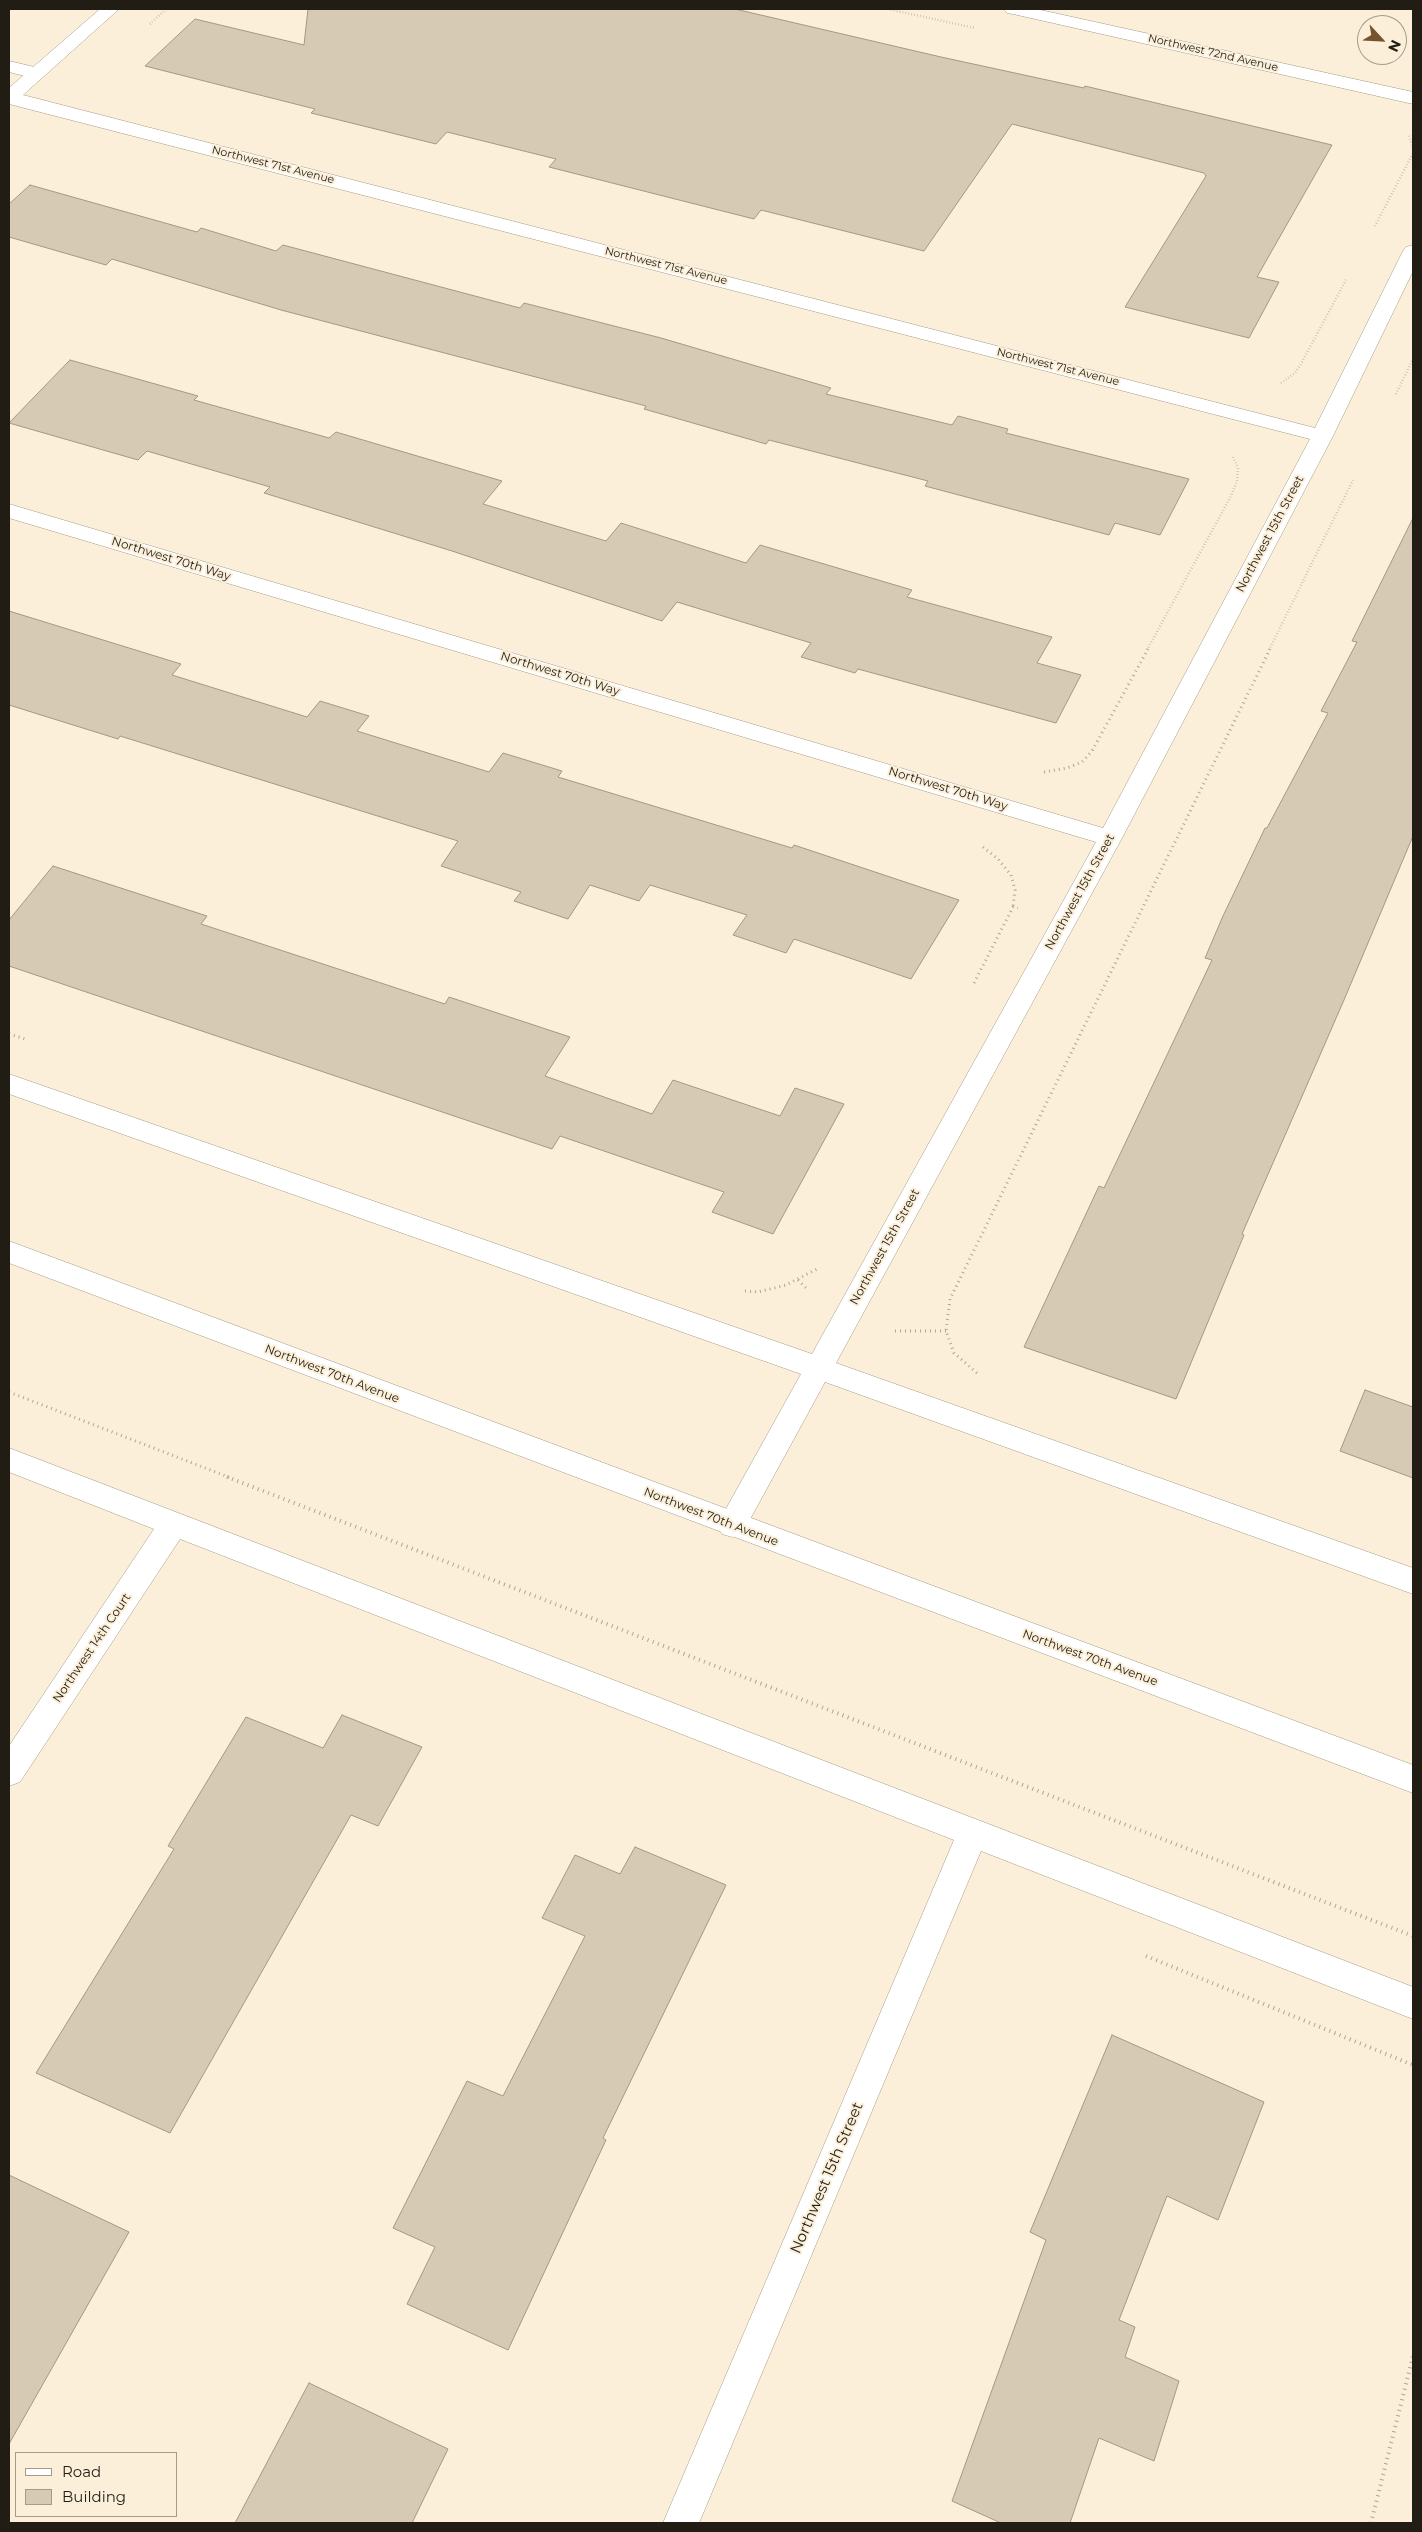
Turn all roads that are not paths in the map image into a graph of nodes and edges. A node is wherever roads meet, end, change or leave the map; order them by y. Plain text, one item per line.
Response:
1 (110, 9) edge
2 (1013, 9) edge
3 (9, 67) edge
4 (36, 73) junction
5 (9, 97) edge
6 (1413, 98) edge
7 (1413, 251) edge
8 (1322, 436) junction
9 (9, 510) edge
10 (1110, 838) junction
11 (9, 1084) edge
12 (9, 1252) edge
13 (818, 1368) junction
14 (9, 1460) edge
15 (174, 1524) junction
16 (732, 1525) junction
17 (1413, 1581) edge
18 (9, 1772) edge
19 (1413, 1779) edge
20 (973, 1833) junction
21 (1413, 2003) edge
22 (681, 2523) edge

1 - 4 street
2 - 6 street, Northwest 72nd Avenue
3 - 4 street
4 - 5 street
5 - 8 street, Northwest 71st Avenue
7 - 8 street, Northwest 15th Street
8 - 10 street, Northwest 15th Street
9 - 10 street, Northwest 70th Way
10 - 13 street, Northwest 15th Street
11 - 13 street
12 - 16 street, Northwest 70th Avenue
13 - 16 street, Northwest 15th Street
13 - 17 street
14 - 15 street
15 - 18 street, Northwest 14th Court
15 - 20 street
16 - 19 street, Northwest 70th Avenue
20 - 21 street
20 - 22 street, Northwest 15th Street

